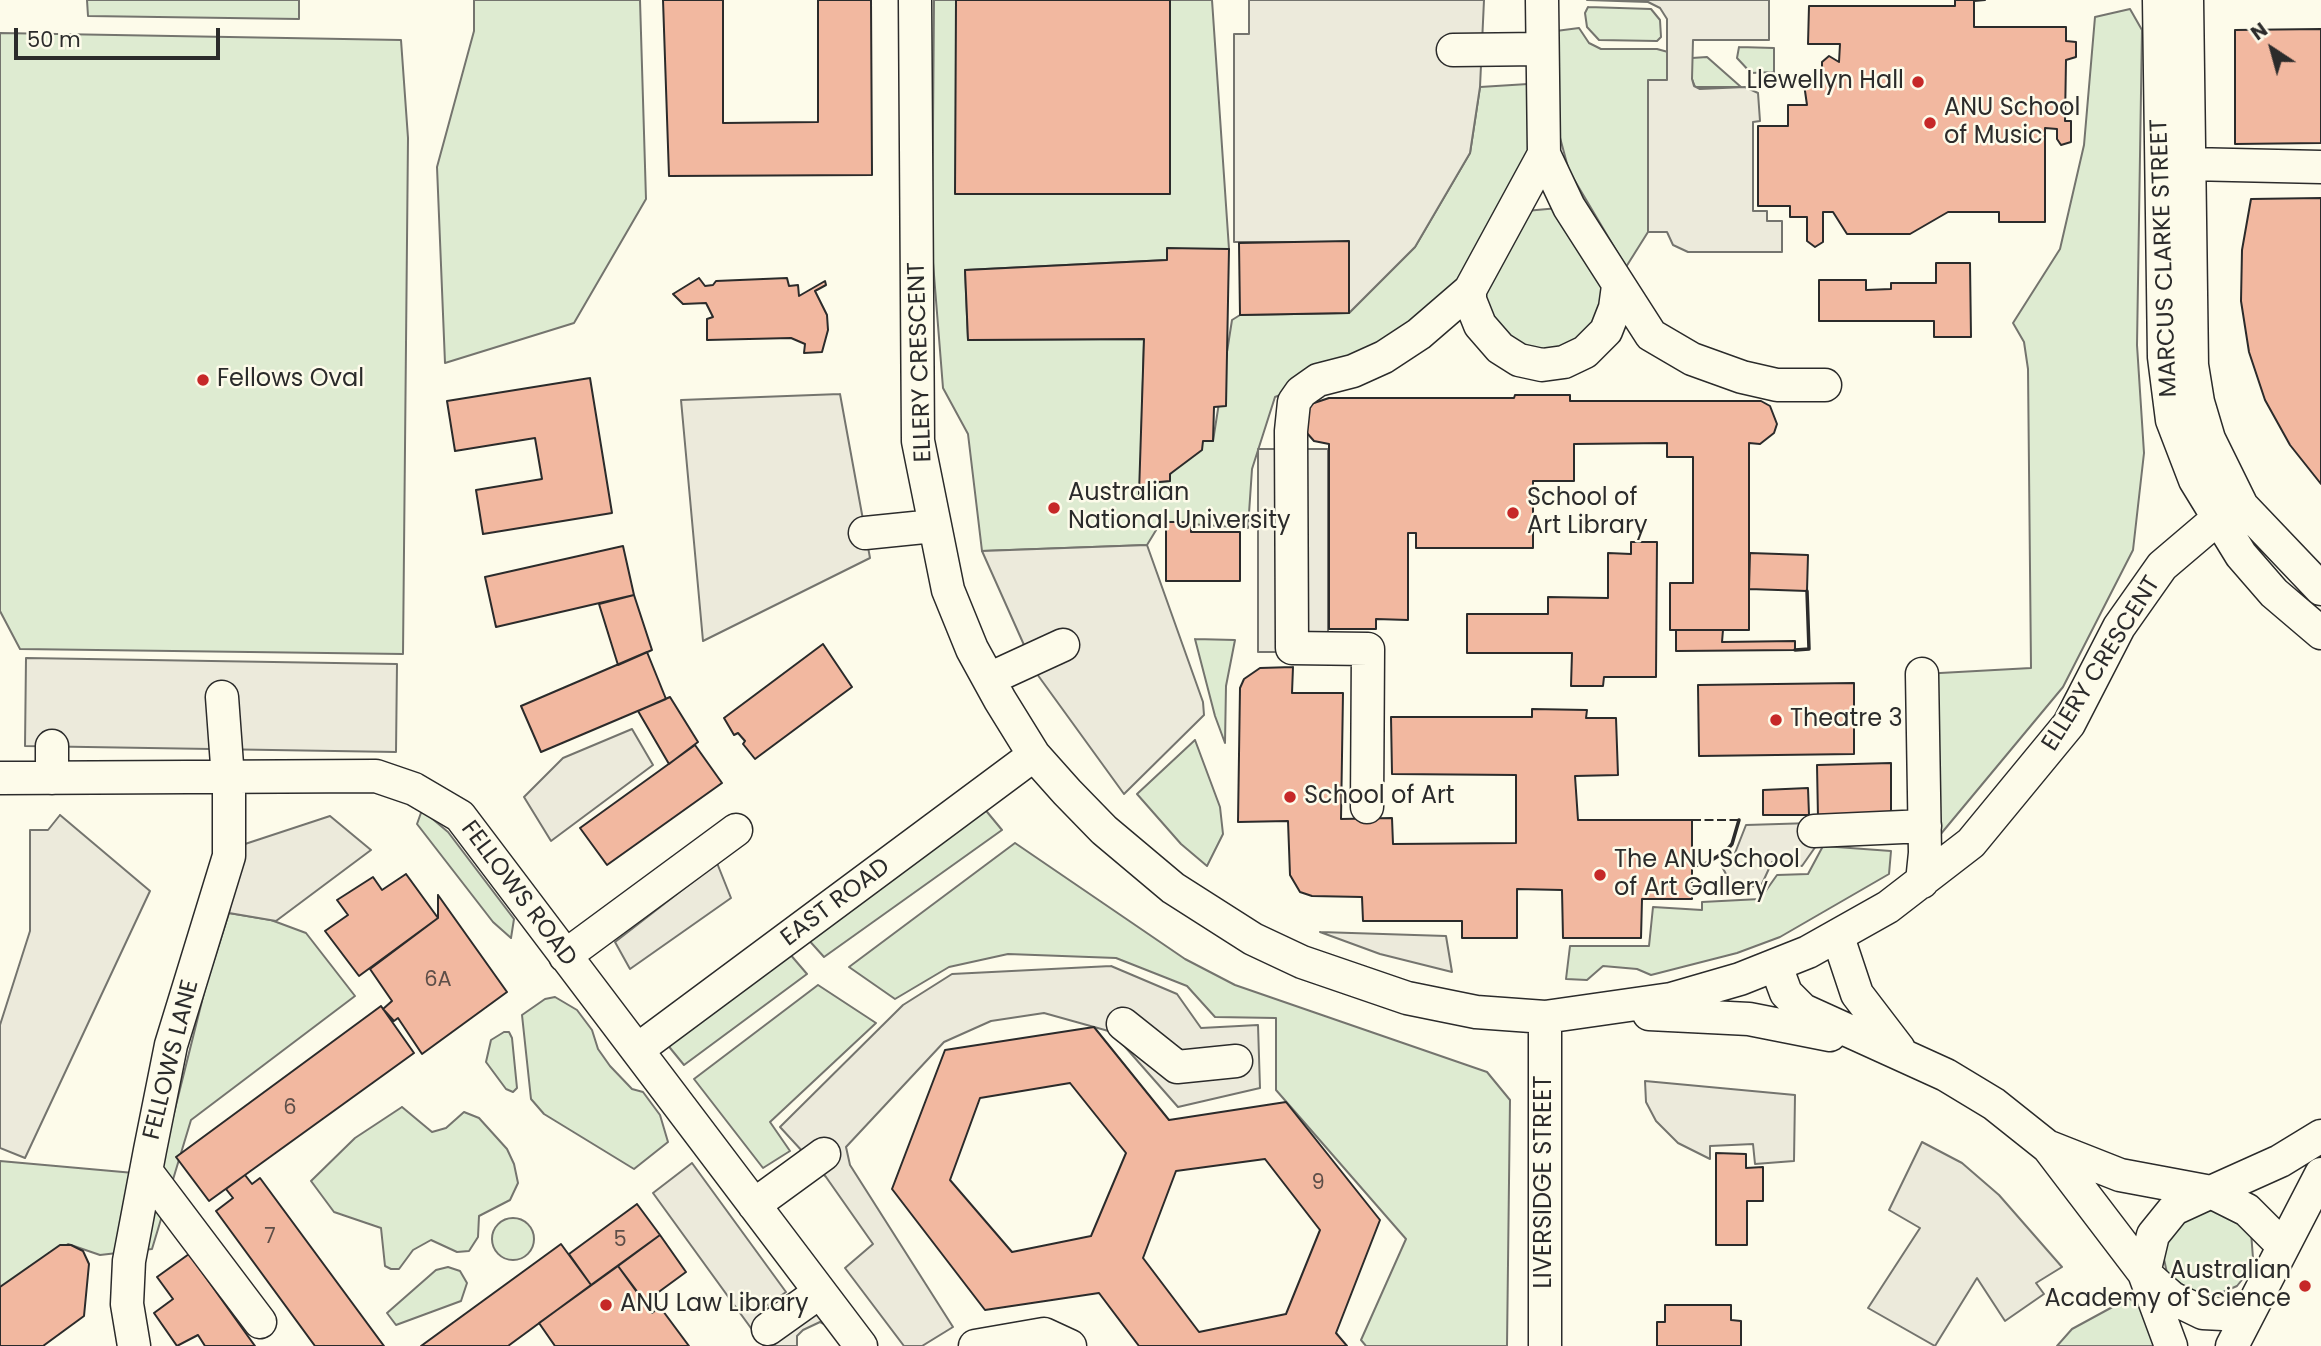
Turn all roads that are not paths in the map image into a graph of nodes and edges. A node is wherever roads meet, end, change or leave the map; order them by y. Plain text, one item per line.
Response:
1 (915, 0) edge
2 (1542, 0) edge
3 (2159, 0) edge
4 (2187, 0) edge
5 (1542, 49) junction
6 (1453, 50) dead end
7 (1544, 154) junction
8 (2189, 164) junction
9 (2321, 167) edge
10 (1618, 286) junction
11 (1470, 290) junction
12 (1825, 385) dead end
13 (2230, 514) junction
14 (934, 526) junction
15 (865, 533) dead end
16 (2321, 589) edge
17 (2321, 633) edge
18 (1063, 645) dead end
19 (1037, 674) dead end
20 (1922, 674) dead end
21 (994, 689) junction
22 (222, 697) dead end
23 (52, 746) dead end
24 (1034, 755) junction
25 (227, 776) junction
26 (0, 778) edge
27 (52, 778) junction
28 (1367, 807) dead end
29 (1925, 826) junction
30 (736, 830) dead end
31 (1814, 831) dead end
32 (1922, 882) junction
33 (1838, 937) junction
34 (565, 956) junction
35 (1776, 967) junction
36 (1599, 1012) junction
37 (1545, 1017) junction
38 (1123, 1024) dead end
39 (637, 1050) junction
40 (1902, 1053) junction
41 (1236, 1061) dead end
42 (2321, 1136) edge
43 (2048, 1147) junction
44 (824, 1154) dead end
45 (146, 1171) junction
46 (2321, 1174) edge
47 (2211, 1192) junction
48 (754, 1205) junction
49 (2283, 1245) junction
50 (2144, 1273) junction
51 (820, 1292) junction
52 (2251, 1307) junction
53 (260, 1321) dead end
54 (768, 1329) dead end
55 (134, 1346) edge
56 (861, 1346) edge
57 (975, 1346) edge
58 (1069, 1346) edge
59 (1545, 1346) edge
60 (2171, 1346) edge
61 (2232, 1346) edge

1 - 14 street, ELLERY CRESCENT
2 - 5 street
3 - 13 street, MARCUS CLARKE STREET
4 - 8 street, MARCUS CLARKE STREET
5 - 6 street
5 - 7 street
7 - 10 street
7 - 11 street
8 - 9 street
8 - 13 street, MARCUS CLARKE STREET
10 - 11 street
10 - 12 street
11 - 28 street
13 - 16 street, MARCUS CLARKE STREET
13 - 17 street, MARCUS CLARKE STREET
13 - 32 street, ELLERY CRESCENT
14 - 15 street
14 - 21 street, ELLERY CRESCENT
18 - 21 street
19 - 21 street
20 - 29 street
21 - 24 street, ELLERY CRESCENT
22 - 25 street, FELLOWS LANE
23 - 27 street
24 - 37 street, ELLERY CRESCENT
24 - 39 street, EAST ROAD
25 - 27 street, FELLOWS ROAD
25 - 34 street, FELLOWS ROAD
25 - 45 street, FELLOWS LANE
26 - 27 street, FELLOWS ROAD
29 - 31 street
29 - 32 street
30 - 34 street
32 - 33 street, ELLERY CRESCENT
33 - 35 street, ELLERY CRESCENT
33 - 40 street
34 - 39 street, FELLOWS ROAD
35 - 36 street, ELLERY CRESCENT
35 - 40 street
36 - 37 street, ELLERY CRESCENT
36 - 40 street
37 - 59 street, LIVERSIDGE STREET
38 - 41 street
39 - 48 street, FELLOWS ROAD
40 - 43 street
42 - 47 street
43 - 47 street
43 - 50 street
44 - 48 street
45 - 53 street
45 - 55 street, FELLOWS LANE
46 - 49 street
47 - 49 street
47 - 50 street
48 - 51 street, FELLOWS ROAD
49 - 52 street
50 - 52 street
50 - 60 street
51 - 54 street
51 - 56 street, FELLOWS ROAD
52 - 61 street
57 - 58 street

